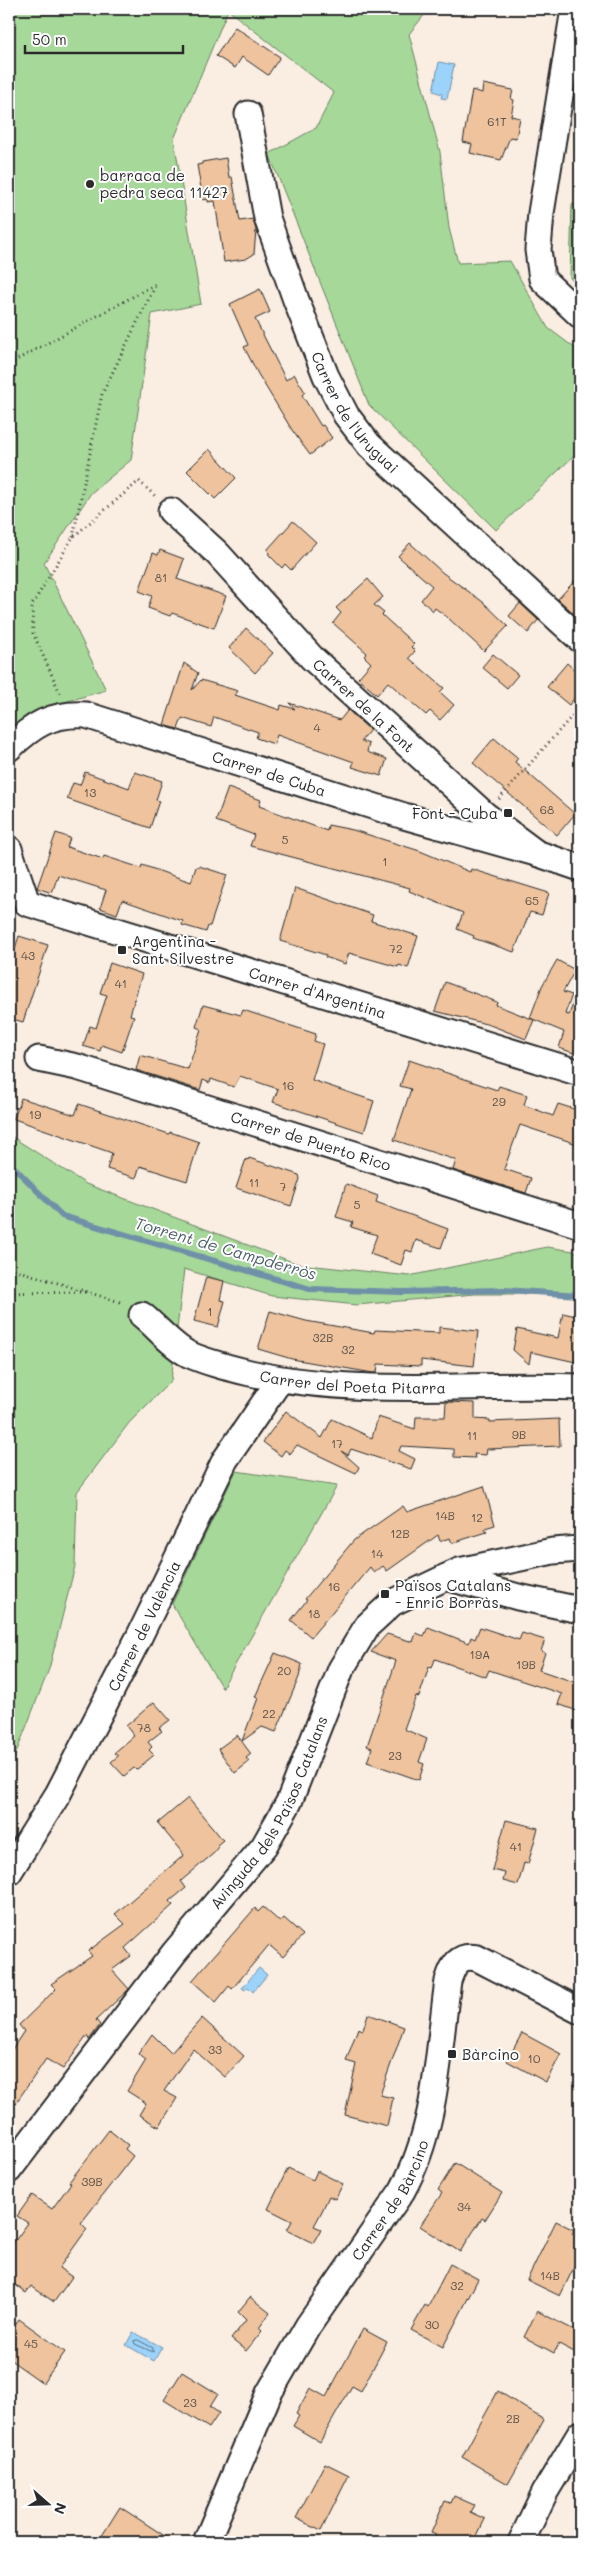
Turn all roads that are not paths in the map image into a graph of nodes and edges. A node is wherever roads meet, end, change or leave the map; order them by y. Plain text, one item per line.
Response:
1 (574, 9) edge
2 (248, 114) dead end
3 (580, 315) edge
4 (171, 511) road end
5 (580, 639) edge
6 (9, 748) edge
7 (9, 849) edge
8 (536, 853) junction
9 (580, 868) edge
10 (39, 1060) dead end
11 (580, 1073) edge
12 (580, 1225) edge
13 (142, 1315) road end
14 (280, 1380) junction
15 (580, 1387) edge
16 (580, 1549) edge
17 (446, 1577) junction
18 (580, 1610) edge
19 (9, 1872) edge
20 (580, 2011) edge
21 (9, 2170) edge
22 (580, 2434) edge
23 (206, 2542) edge
24 (521, 2542) edge

1 - 3 street
2 - 5 street, Carrer de l'Uruguai
4 - 8 street, Carrer de la Font
6 - 8 street, Carrer de Cuba
7 - 11 street, Carrer d'Argentina
8 - 9 street, Carrer de la Font
10 - 12 street, Carrer de Puerto Rico
13 - 14 street, Carrer del Poeta Pitarra
14 - 15 street, Carrer del Poeta Pitarra
14 - 19 street, Carrer de València
16 - 17 street, Avinguda dels Països Catalans
17 - 18 street
17 - 21 street, Avinguda dels Països Catalans
20 - 23 street, Carrer de Bàrcino
22 - 24 street

